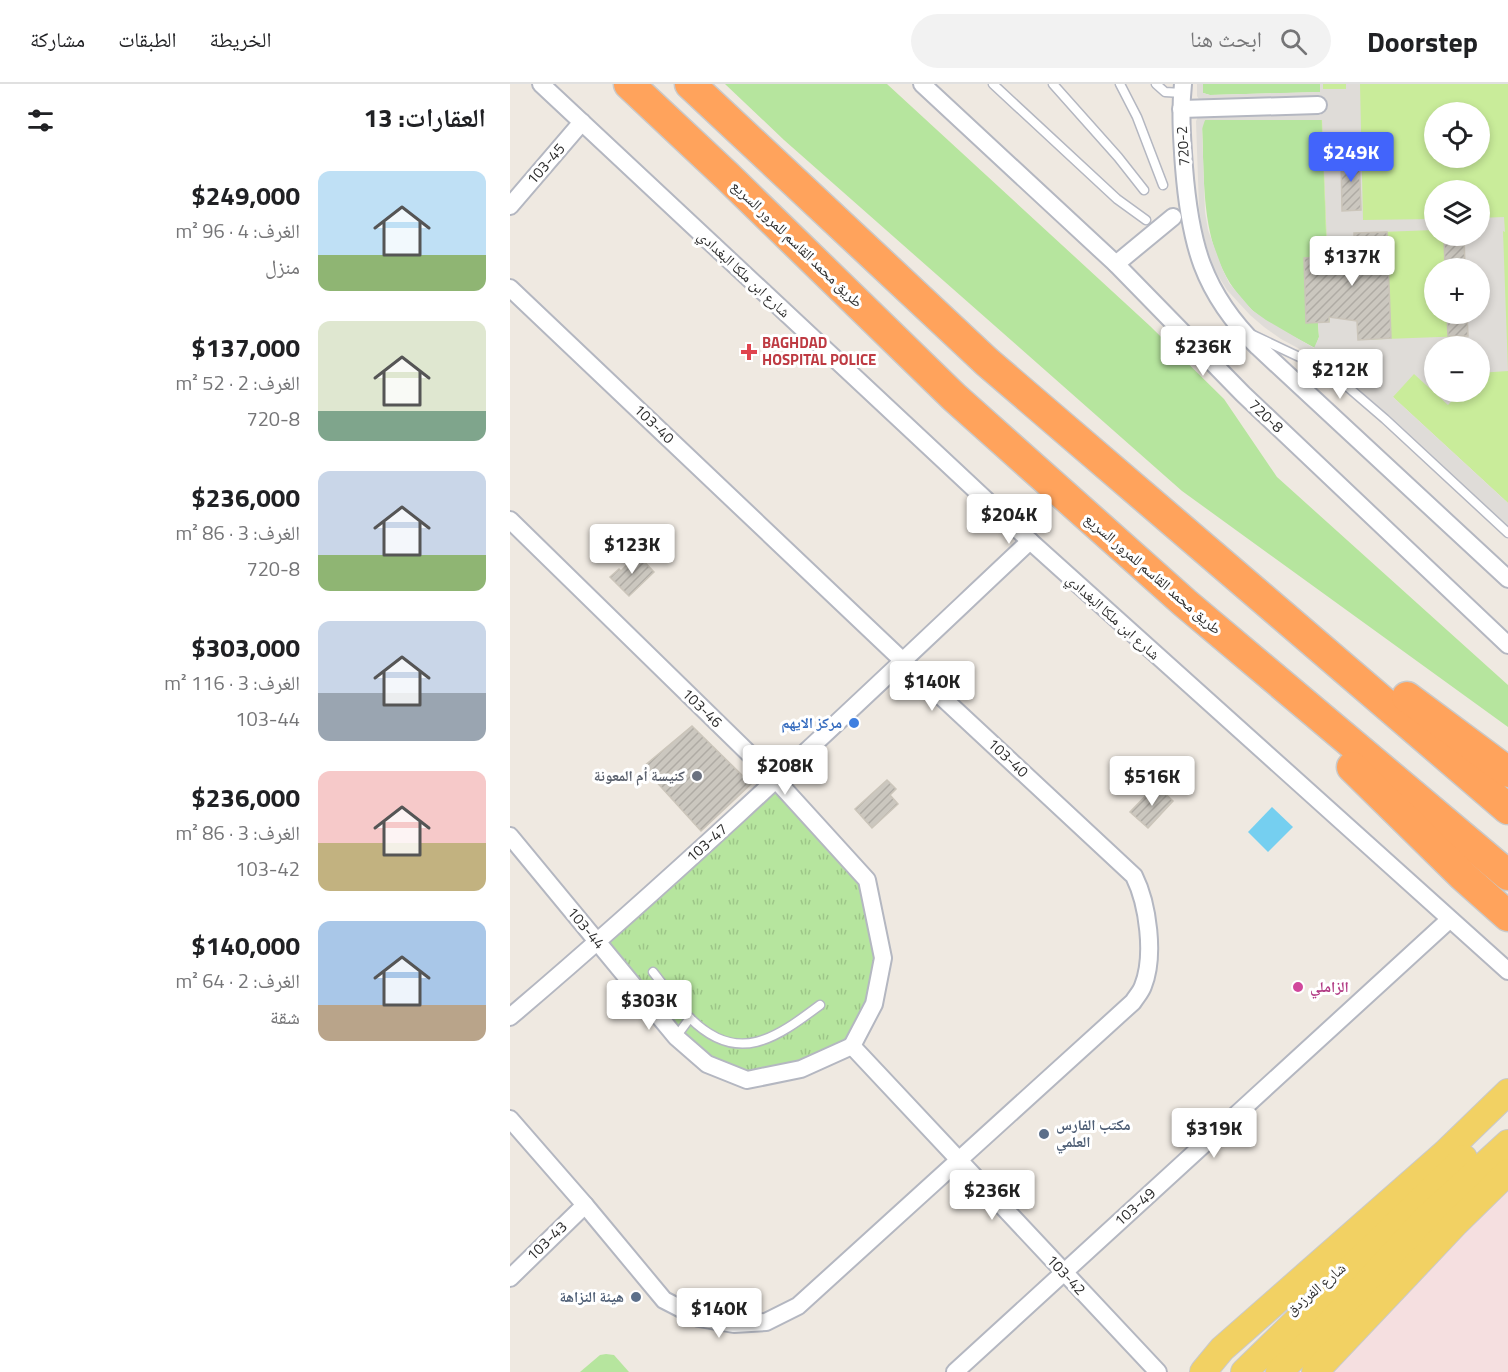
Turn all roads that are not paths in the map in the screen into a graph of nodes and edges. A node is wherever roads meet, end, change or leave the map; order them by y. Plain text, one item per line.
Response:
1 (541, 84) edge
2 (629, 84) edge
3 (690, 84) edge
4 (922, 84) edge
5 (993, 84) edge
6 (1053, 84) edge
7 (1120, 84) edge
8 (1156, 84) edge
9 (1182, 95) edge
10 (1318, 105) dead end
11 (582, 122) junction
12 (1163, 185) dead end
13 (1144, 190) dead end
14 (510, 206) edge
15 (1180, 213) junction
16 (1146, 220) dead end
17 (1116, 264) junction
18 (510, 288) edge
19 (1240, 328) junction
20 (510, 520) edge
21 (1508, 533) edge
22 (1030, 541) junction
23 (1219, 559) junction
24 (1508, 579) edge
25 (1185, 603) junction
26 (1508, 645) edge
27 (903, 661) junction
28 (1508, 772) edge
29 (776, 780) junction
30 (1508, 809) edge
31 (510, 836) edge
32 (1508, 875) edge
33 (1463, 876) junction
34 (1508, 916) edge
35 (1449, 920) junction
36 (1508, 932) edge
37 (598, 942) junction
38 (1508, 971) edge
39 (653, 972) dead end
40 (820, 1005) dead end
41 (510, 1017) edge
42 (690, 1018) junction
43 (676, 1038) junction
44 (852, 1046) junction
45 (1508, 1092) edge
46 (1508, 1116) edge
47 (510, 1119) edge
48 (1508, 1143) edge
49 (959, 1161) junction
50 (1506, 1179) edge
51 (585, 1205) junction
52 (1420, 1212) junction
53 (1064, 1272) junction
54 (510, 1278) edge
55 (955, 1372) edge
56 (1158, 1372) edge
57 (1203, 1372) edge
58 (1218, 1372) edge
59 (1244, 1372) edge
60 (1279, 1372) edge
61 (1315, 1372) edge

1 - 11 street, شارع ابن ملكا البغدادي
2 - 25 highway, طريق محمد القاسم للمرور السريع
3 - 23 highway
4 - 17 street, 720-8
5 - 16 lane
6 - 13 lane
7 - 12 lane
8 - 9 lane
9 - 10 street
9 - 15 street, 720-2
11 - 14 street, 103-45
11 - 22 street, شارع ابن ملكا البغدادي
15 - 17 street
15 - 19 street
17 - 26 street, 720-8
18 - 27 street, 103-40
19 - 21 lane
19 - 24 street
20 - 29 street, 103-46
22 - 27 street, 103-47
22 - 35 street, شارع ابن ملكا البغدادي
23 - 28 highway
23 - 30 highway
25 - 32 highway, طريق محمد القاسم للمرور السريع
25 - 33 highway
27 - 29 street, 103-47
27 - 49 street, 103-40
29 - 37 street, 103-47
29 - 44 street, 103-46
31 - 37 street, 103-44
33 - 34 highway
33 - 36 highway
35 - 38 street, شارع ابن ملكا البغدادي
35 - 53 street, 103-49
37 - 41 street, 103-47
37 - 43 street, 103-44
39 - 42 lane
40 - 42 lane
42 - 43 lane
43 - 44 street, 103-44
44 - 49 street, 103-42
45 - 57 main road
46 - 52 main road
47 - 51 street, 103-40
48 - 52 main road
49 - 51 street, 103-40
49 - 53 street, 103-42
50 - 61 main road
51 - 54 street, 103-43
52 - 58 main road, شارع الفرزدق
52 - 59 main road
52 - 60 main road, شارع الفرزدق
53 - 55 street, 103-49
53 - 56 street, 103-42

